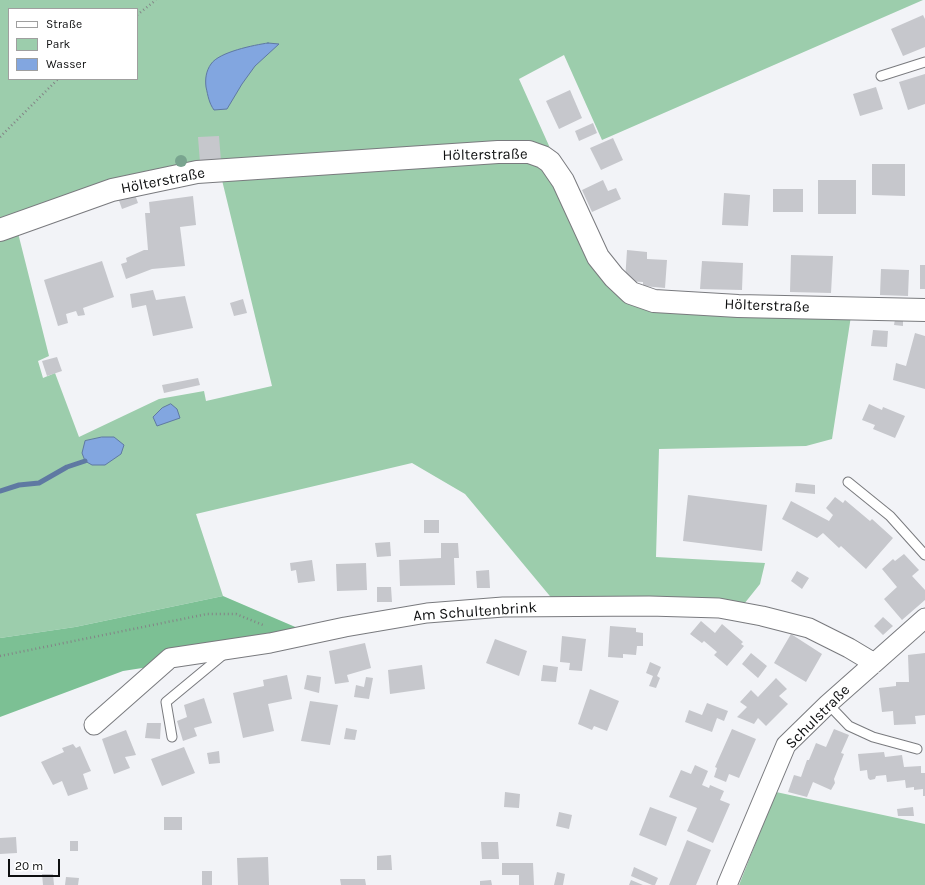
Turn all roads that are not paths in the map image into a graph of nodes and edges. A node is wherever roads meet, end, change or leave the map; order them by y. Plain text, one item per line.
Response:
1 (925, 62) edge
2 (881, 76) dead end
3 (0, 230) edge
4 (925, 310) edge
5 (848, 482) dead end
6 (925, 554) edge
7 (925, 618) edge
8 (230, 649) junction
9 (874, 663) junction
10 (828, 704) junction
11 (94, 725) dead end
12 (172, 737) dead end
13 (917, 749) dead end
14 (727, 885) edge

1 - 2 lane
3 - 4 street, Hölterstraße
5 - 6 lane
7 - 9 street, Schulstraße
8 - 9 street, Am Schultenbrink
8 - 11 street, Am Schultenbrink
8 - 12 lane
9 - 10 street, Schulstraße
10 - 13 lane
10 - 14 street, Schulstraße

